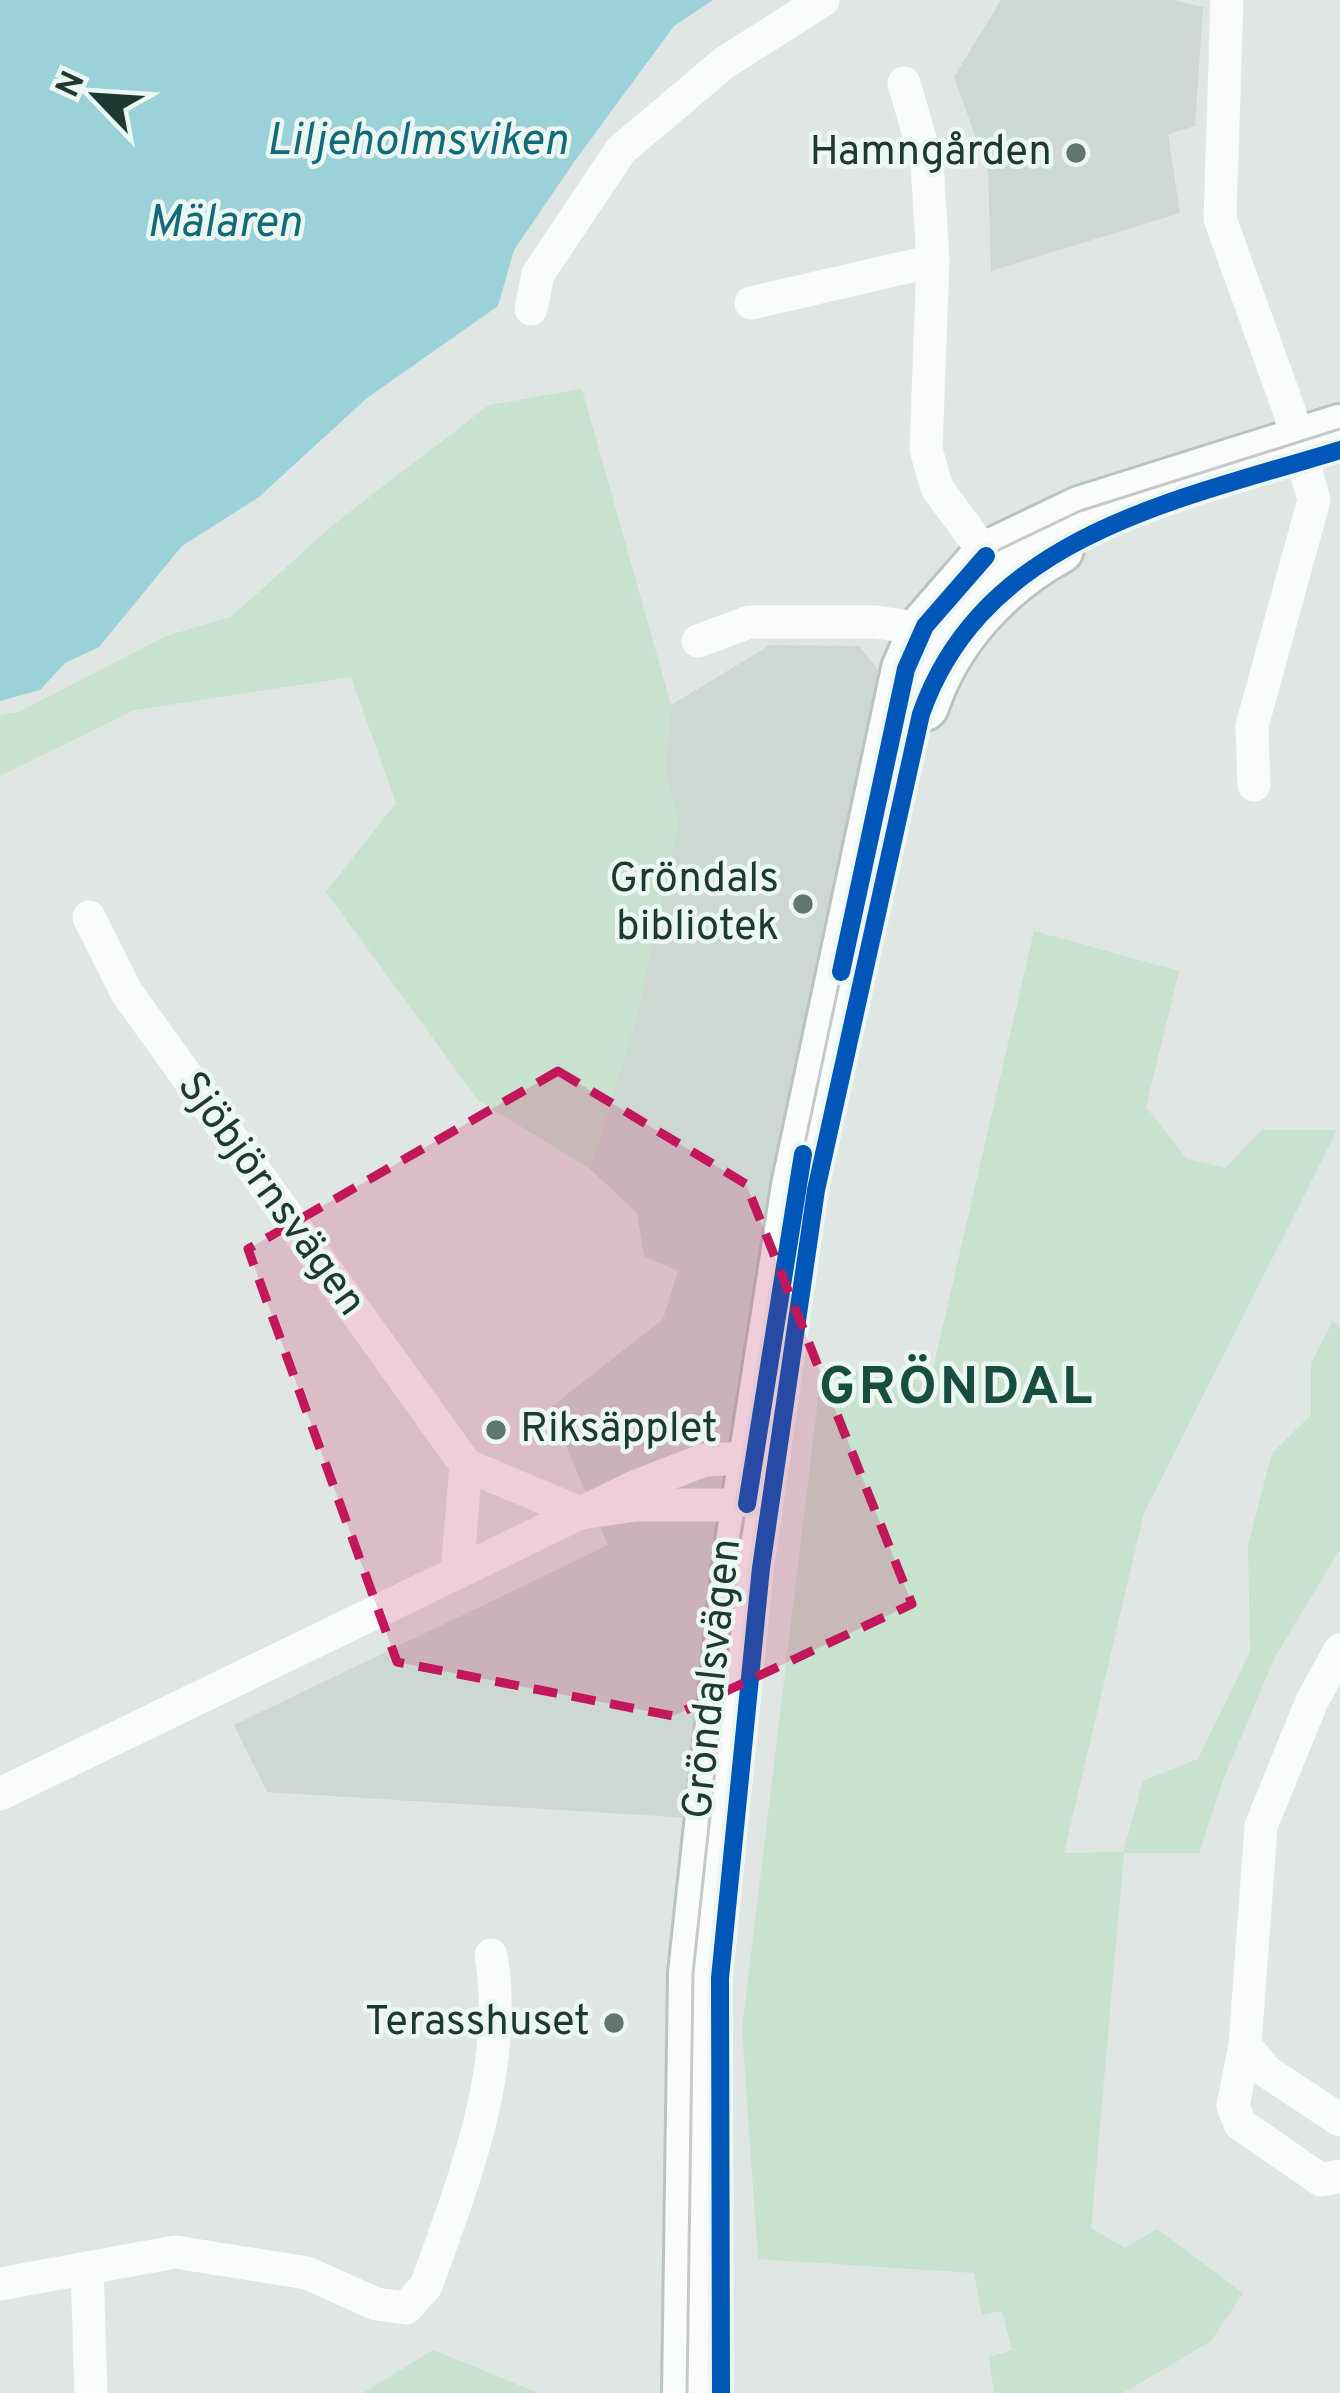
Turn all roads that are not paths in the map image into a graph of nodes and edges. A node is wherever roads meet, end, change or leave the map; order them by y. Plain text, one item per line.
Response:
1 (823, 0) edge
2 (1227, 0) edge
3 (904, 83) dead end
4 (933, 261) junction
5 (751, 303) dead end
6 (531, 309) dead end
7 (1320, 445) edge
8 (997, 569) junction
9 (942, 632) junction
10 (698, 641) dead end
11 (1254, 784) dead end
12 (89, 916) dead end
13 (765, 1457) junction
14 (466, 1465) junction
15 (758, 1505) junction
16 (580, 1513) junction
17 (458, 1573) junction
18 (1340, 1650) edge
19 (0, 1794) edge
20 (491, 1955) dead end
21 (1245, 2045) junction
22 (1340, 2120) edge
23 (1340, 2176) edge
24 (87, 2268) junction
25 (0, 2284) edge
26 (91, 2393) edge
27 (687, 2393) edge
28 (721, 2393) edge

1 - 6 street
2 - 7 street
3 - 4 street
4 - 5 street
4 - 8 street
7 - 8 street, Gröndalsvägen
7 - 11 street
8 - 9 street, Gröndalsvägen
9 - 10 street
9 - 13 street, Gröndalsvägen
12 - 14 street, Sjöbjörnsvägen
13 - 15 street, Gröndalsvägen
13 - 16 street
14 - 16 street
14 - 17 street
15 - 16 street
15 - 27 street, Gröndalsvägen
15 - 28 street, Gröndalsvägen
16 - 17 street
17 - 19 street
18 - 21 street
20 - 24 street
21 - 22 street
21 - 23 street
24 - 25 street
24 - 26 street

